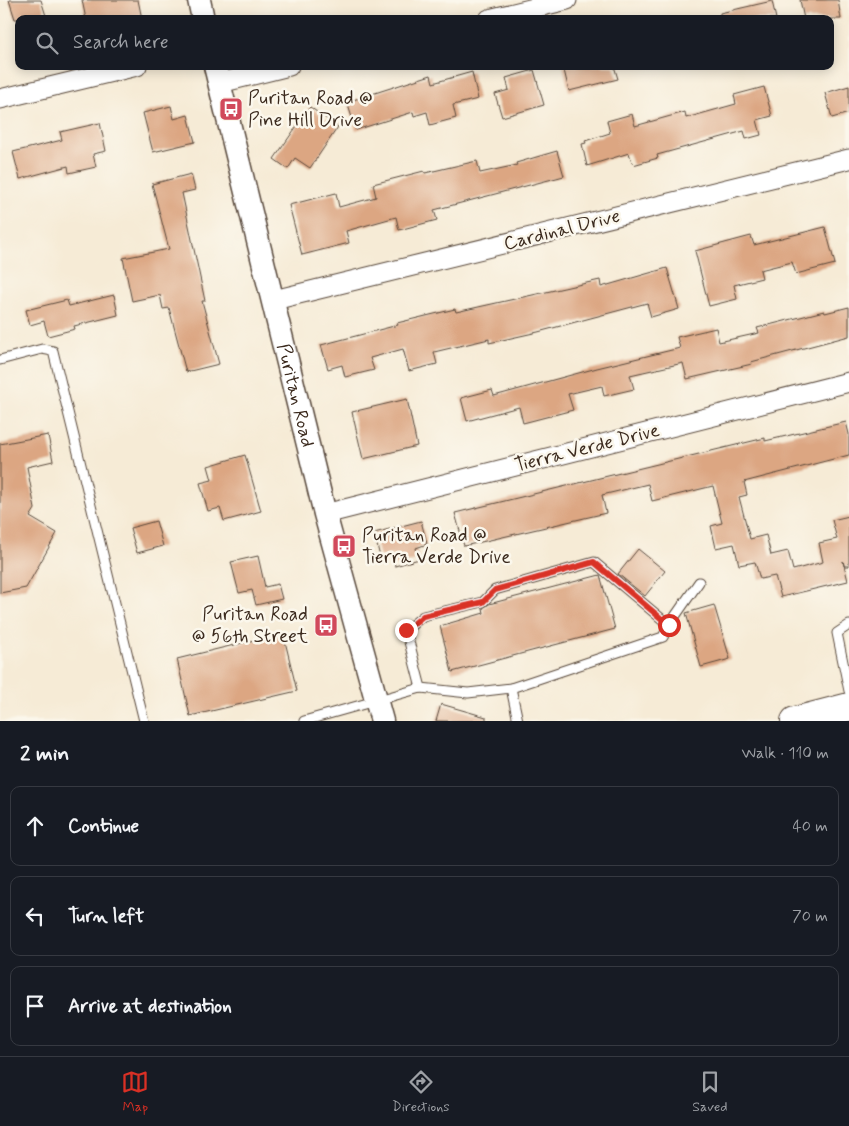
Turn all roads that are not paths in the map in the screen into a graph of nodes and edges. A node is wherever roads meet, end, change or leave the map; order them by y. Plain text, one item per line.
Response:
1 (199, 0) edge
2 (567, 0) edge
3 (202, 15) edge
4 (505, 15) edge
5 (120, 70) edge
6 (258, 70) edge
7 (218, 75) edge
8 (0, 99) edge
9 (849, 159) edge
10 (274, 300) junction
11 (0, 360) edge
12 (849, 382) edge
13 (326, 514) junction
14 (699, 582) dead end
15 (669, 625) junction
16 (849, 625) edge
17 (421, 688) junction
18 (511, 688) junction
19 (849, 691) edge
20 (376, 699) junction
21 (849, 708) edge
22 (144, 721) edge
23 (304, 721) edge
24 (382, 721) edge
25 (518, 721) edge
26 (795, 721) edge

1 - 3 street
2 - 4 street
5 - 8 street
6 - 7 street
7 - 10 street, Puritan Road
9 - 10 street, Cardinal Drive
10 - 13 street, Puritan Road
11 - 22 lane
12 - 13 street, Tierra Verde Drive
13 - 20 street, Puritan Road
14 - 15 lane
15 - 17 lane
15 - 18 lane
16 - 19 lane
17 - 18 lane
17 - 20 lane
18 - 25 lane
20 - 23 lane
20 - 24 street, Puritan Road
21 - 26 main road

